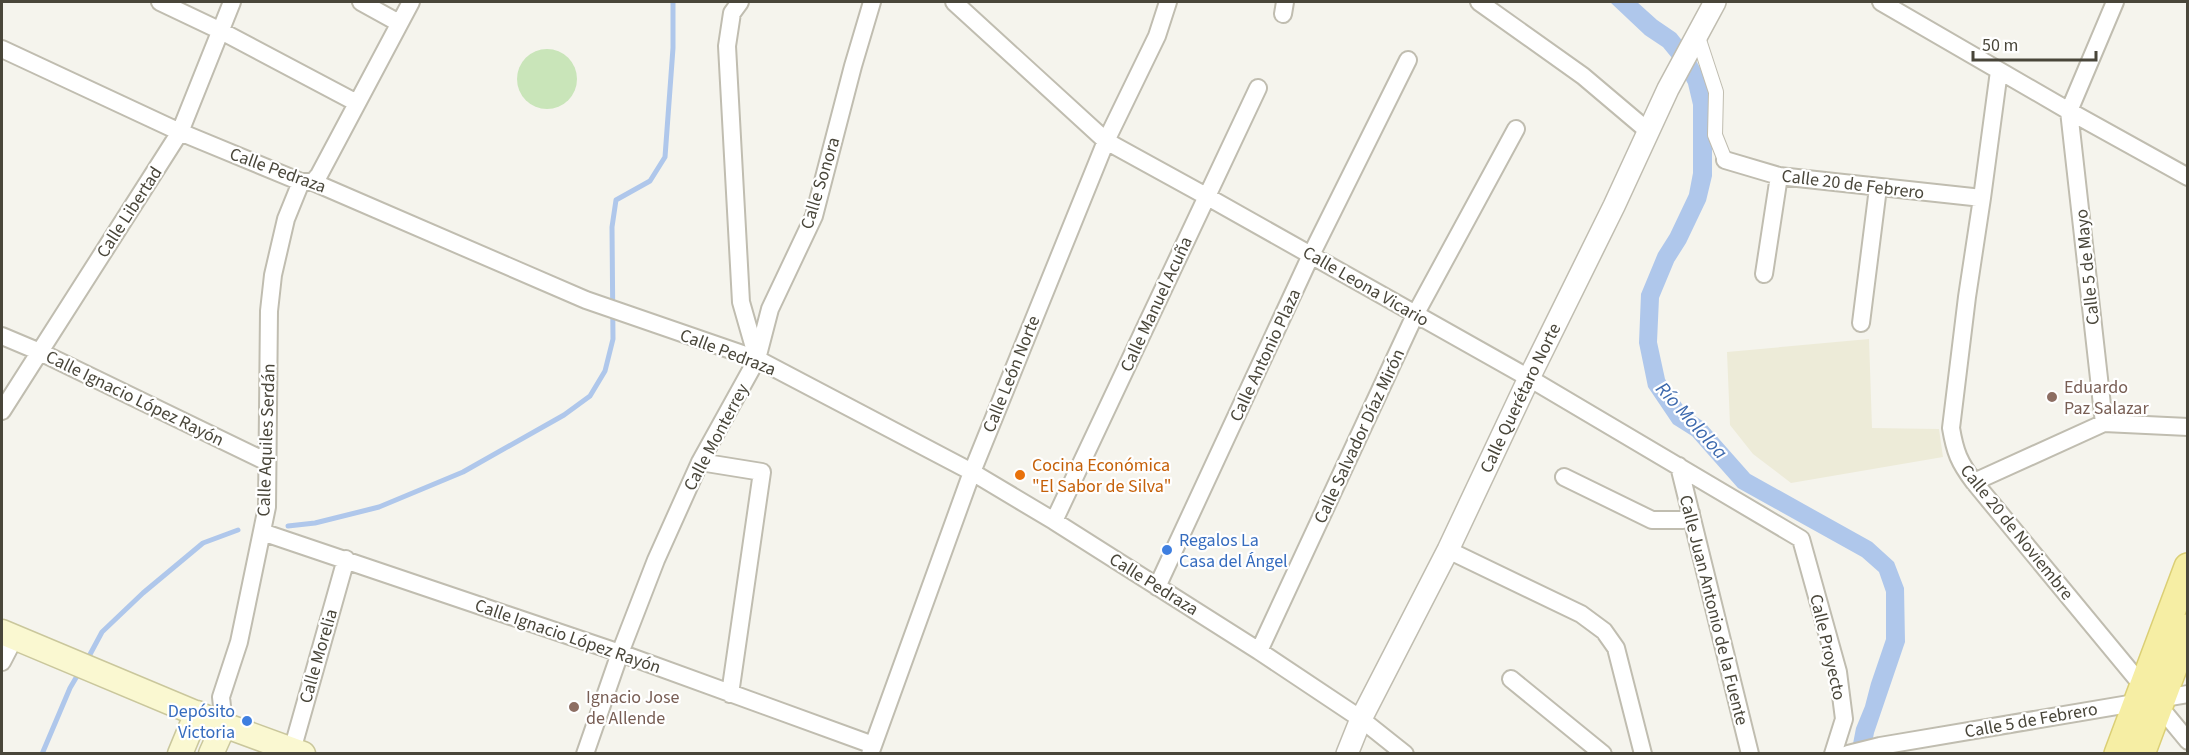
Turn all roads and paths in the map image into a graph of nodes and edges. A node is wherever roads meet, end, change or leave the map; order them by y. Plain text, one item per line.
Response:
1 (160, 2) edge
2 (232, 2) edge
3 (361, 2) edge
4 (411, 2) edge
5 (740, 2) edge
6 (872, 2) edge
7 (954, 2) edge
8 (1168, 2) edge
9 (1479, 2) edge
10 (1715, 2) edge
11 (1881, 2) edge
12 (2115, 2) edge
13 (399, 23) junction
14 (221, 31) junction
15 (1695, 38) junction
16 (2, 49) edge
17 (1408, 60) dead end
18 (1999, 71) junction
19 (1258, 87) dead end
20 (357, 103) junction
21 (2069, 111) junction
22 (1516, 129) dead end
23 (1648, 130) junction
24 (180, 132) junction
25 (1106, 141) junction
26 (1725, 160) joint
27 (1779, 176) junction
28 (2187, 177) edge
29 (307, 182) junction
30 (1878, 188) junction
31 (1206, 195) junction
32 (1982, 198) junction
33 (1311, 255) junction
34 (1764, 274) dead end
35 (1416, 315) junction
36 (1861, 322) dead end
37 (2, 336) edge
38 (40, 352) junction
39 (758, 359) junction
40 (1528, 378) junction
41 (2, 411) edge
42 (2104, 423) junction
43 (2187, 427) edge
44 (267, 462) junction
45 (700, 462) junction
46 (1679, 466) junction
47 (972, 472) junction
48 (1564, 477) dead end
49 (1974, 482) junction
50 (1691, 513) junction
51 (1054, 521) junction
52 (262, 532) junction
53 (1801, 539) joint
54 (1448, 550) junction
55 (346, 559) junction
56 (2187, 567) edge
57 (1157, 587) junction
58 (2187, 628) edge
59 (6, 634) edge
60 (1259, 651) junction
61 (620, 653) junction
62 (2, 662) edge
63 (1511, 680) dead end
64 (730, 694) junction
65 (221, 697) junction
66 (2157, 698) edge
67 (197, 714) junction
68 (1361, 719) junction
69 (224, 725) junction
70 (2187, 741) edge
71 (872, 749) edge
72 (1878, 749) edge
73 (295, 752) edge
74 (180, 753) edge
75 (211, 753) edge
76 (585, 753) edge
77 (1347, 753) edge
78 (1405, 753) edge
79 (1603, 753) edge
80 (1643, 753) edge
81 (1750, 753) edge
82 (1833, 753) edge
83 (1848, 753) edge
84 (2118, 753) edge
85 (2141, 753) edge

1 - 14 street
2 - 14 street, Calle Libertad
3 - 13 street
4 - 13 street, Calle Aquiles Serdán
5 - 39 street
6 - 39 street, Calle Sonora
7 - 25 street, Calle Leona Vicario
8 - 25 street, Calle León Norte
9 - 23 street
10 - 15 street, Calle Querétaro Norte
11 - 18 street
12 - 21 street
13 - 20 street, Calle Aquiles Serdán
14 - 20 street
14 - 24 street, Calle Libertad
15 - 23 street, Calle Querétaro Norte
15 - 26 street
16 - 24 street, Calle Pedraza
17 - 33 street, Calle Antonio Plaza
18 - 21 street
18 - 32 street, Calle 20 de Noviembre
19 - 31 street, Calle Manuel Acuña
20 - 29 street, Calle Aquiles Serdán
21 - 28 street
21 - 42 street, Calle 5 de Mayo
22 - 35 street, Calle Salvador Díaz Mirón
23 - 40 street, Calle Querétaro Norte
24 - 29 street, Calle Pedraza
24 - 38 street, Calle Libertad
25 - 31 street, Calle Leona Vicario
25 - 47 street, Calle León Norte
26 - 27 street, Calle 20 de Febrero
27 - 30 street, Calle 20 de Febrero
27 - 34 street
29 - 39 street, Calle Pedraza
29 - 44 street, Calle Aquiles Serdán
30 - 32 street, Calle 20 de Febrero
30 - 36 street
31 - 33 street, Calle Leona Vicario
31 - 51 street, Calle Manuel Acuña
32 - 49 street, Calle 20 de Noviembre
33 - 35 street, Calle Leona Vicario
33 - 57 street, Calle Antonio Plaza
35 - 40 street, Calle Leona Vicario
35 - 60 street, Calle Salvador Díaz Mirón
37 - 38 street, Calle Ignacio López Rayón
38 - 41 street, Calle Libertad
38 - 44 street, Calle Ignacio López Rayón
39 - 45 street, Calle Monterrey
39 - 47 street, Calle Pedraza
40 - 46 street, Calle Leona Vicario
40 - 54 street, Calle Querétaro Norte
42 - 43 street
42 - 49 street
44 - 52 street, Calle Aquiles Serdán
45 - 61 street, Calle Monterrey
45 - 64 street
46 - 50 street, Calle Juan Antonio de la Fuente
46 - 53 street, Calle Leona Vicario
47 - 51 street, Calle Pedraza
47 - 71 street, Calle León Norte
48 - 50 street
49 - 66 street, Calle 20 de Noviembre
50 - 81 street, Calle Juan Antonio de la Fuente
51 - 57 street, Calle Pedraza
52 - 55 street, Calle Ignacio López Rayón
52 - 65 street, Calle Aquiles Serdán
53 - 82 street, Calle Proyecto
54 - 68 street, Calle Querétaro Norte
54 - 80 street
55 - 61 street, Calle Ignacio López Rayón
55 - 73 street, Calle Morelia
56 - 66 main road
57 - 60 street, Calle Pedraza
58 - 66 main road
59 - 62 street
59 - 67 main road
60 - 68 street, Calle Pedraza
61 - 64 street, Calle Ignacio López Rayón
61 - 76 street, Calle Monterrey
63 - 79 street
64 - 71 street, Calle Ignacio López Rayón
65 - 67 street
65 - 69 street
66 - 70 street, Calle 20 de Noviembre
66 - 72 street, Calle 5 de Febrero
66 - 84 main road
66 - 85 main road
67 - 69 main road
67 - 74 main road
68 - 77 street, Calle Querétaro Norte
68 - 78 street, Calle Pedraza
69 - 73 main road
69 - 75 main road
72 - 83 street, Calle 5 de Febrero

